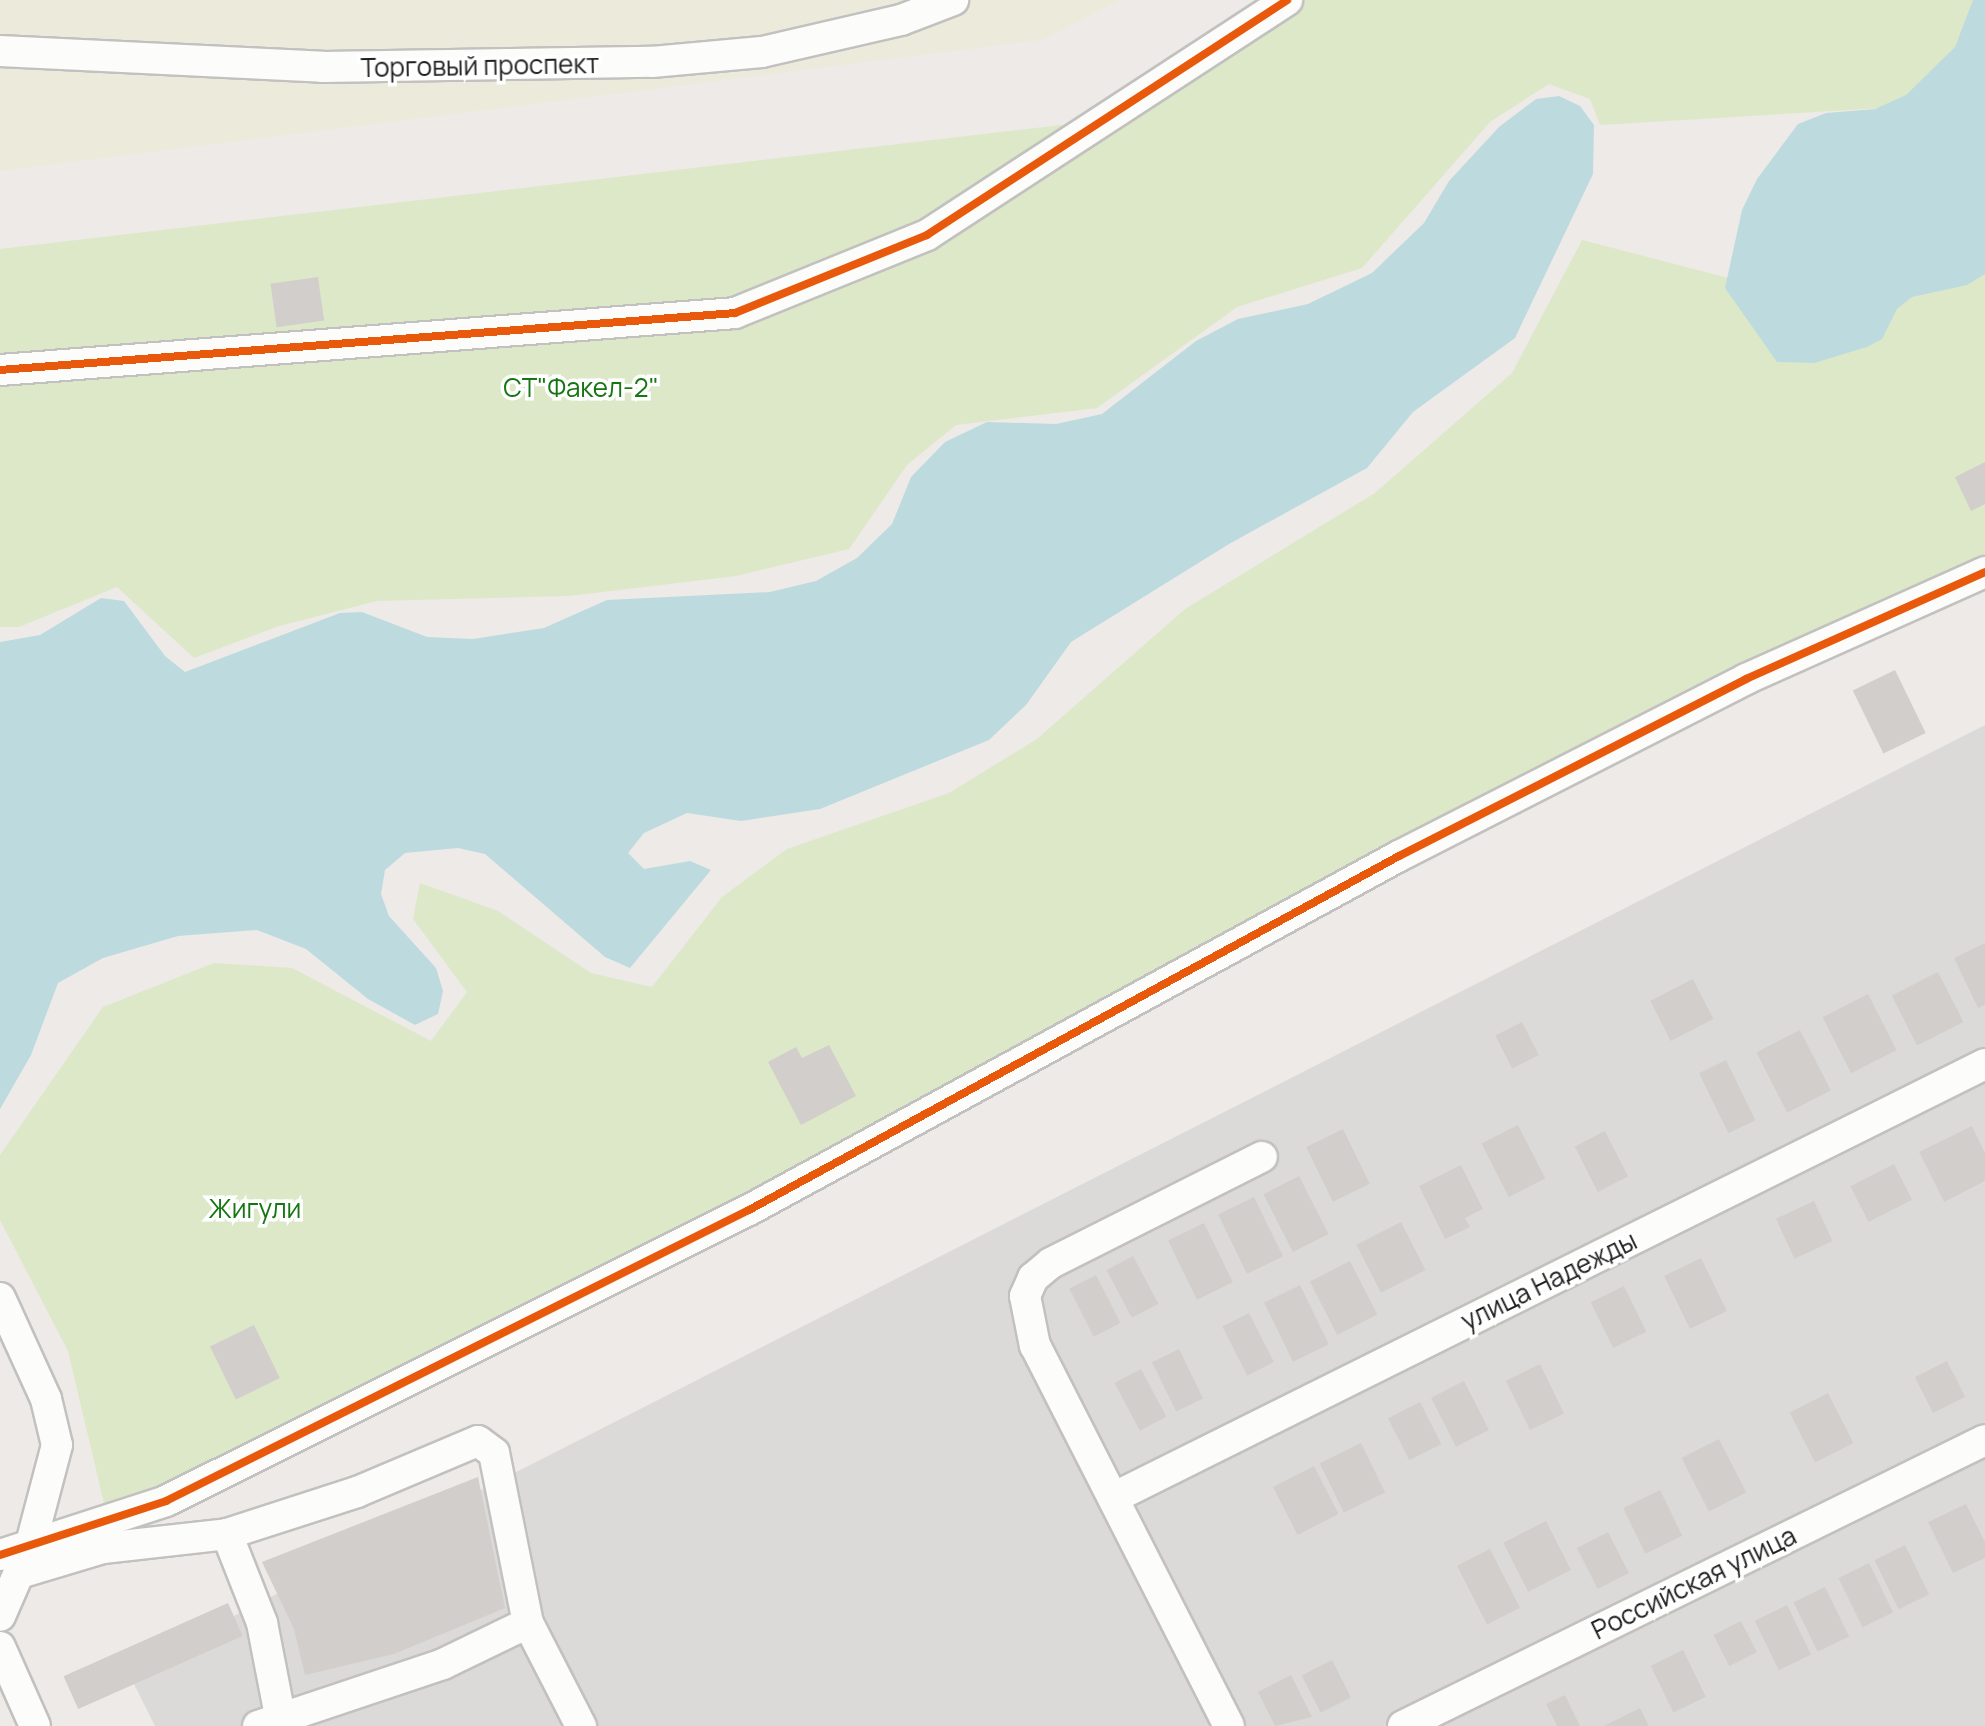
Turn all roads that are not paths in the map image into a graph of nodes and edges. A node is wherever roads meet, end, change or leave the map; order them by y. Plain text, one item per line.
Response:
1 (953, 0) edge
2 (1287, 0) edge
3 (0, 51) edge
4 (0, 370) edge
5 (1985, 572) edge
6 (1985, 1064) edge
7 (1262, 1157) dead end
8 (0, 1298) edge
9 (1985, 1440) edge
10 (1113, 1498) junction
11 (227, 1534) junction
12 (17, 1558) edge
13 (0, 1616) edge
14 (528, 1623) junction
15 (0, 1647) edge
16 (269, 1721) edge
17 (35, 1726) edge
18 (581, 1726) edge
19 (1229, 1726) edge
20 (1403, 1726) edge

1 - 3 street, Торговый проспект
2 - 4 street
5 - 12 street
6 - 10 street, улица Надежды
7 - 10 street
8 - 12 street
9 - 20 street, Российская улица
10 - 19 street
11 - 12 street
11 - 14 street
11 - 16 street
12 - 13 street
14 - 16 street
14 - 18 street
15 - 17 street

